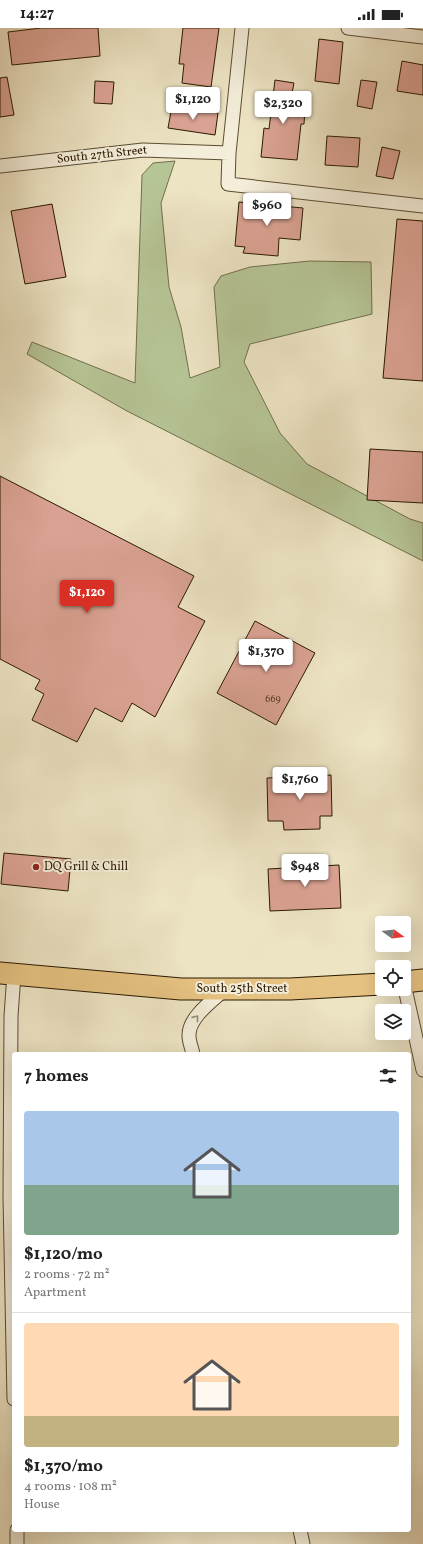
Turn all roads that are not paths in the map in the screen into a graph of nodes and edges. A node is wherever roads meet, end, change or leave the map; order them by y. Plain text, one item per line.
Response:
1 (242, 28) edge
2 (348, 28) edge
3 (418, 34) edge
4 (229, 153) junction
5 (0, 166) edge
6 (423, 206) edge
7 (7, 974) edge
8 (423, 980) edge
9 (411, 982) edge
10 (375, 984) edge
11 (224, 990) junction
12 (407, 996) edge
13 (6, 1016) edge
14 (193, 1052) edge
15 (423, 1070) edge
16 (5, 1196) edge
17 (12, 1354) edge
18 (17, 1532) edge
19 (300, 1532) edge
20 (17, 1544) edge
21 (303, 1544) edge

1 - 4 street
2 - 3 street
4 - 5 street, South 27th Street
4 - 6 street
7 - 11 main road, South 25th Street
7 - 13 street
8 - 9 main road
10 - 11 main road, South 25th Street
14 -> 11 street
12 - 15 street
13 - 16 street
16 - 17 street
18 - 20 street
19 - 21 street

